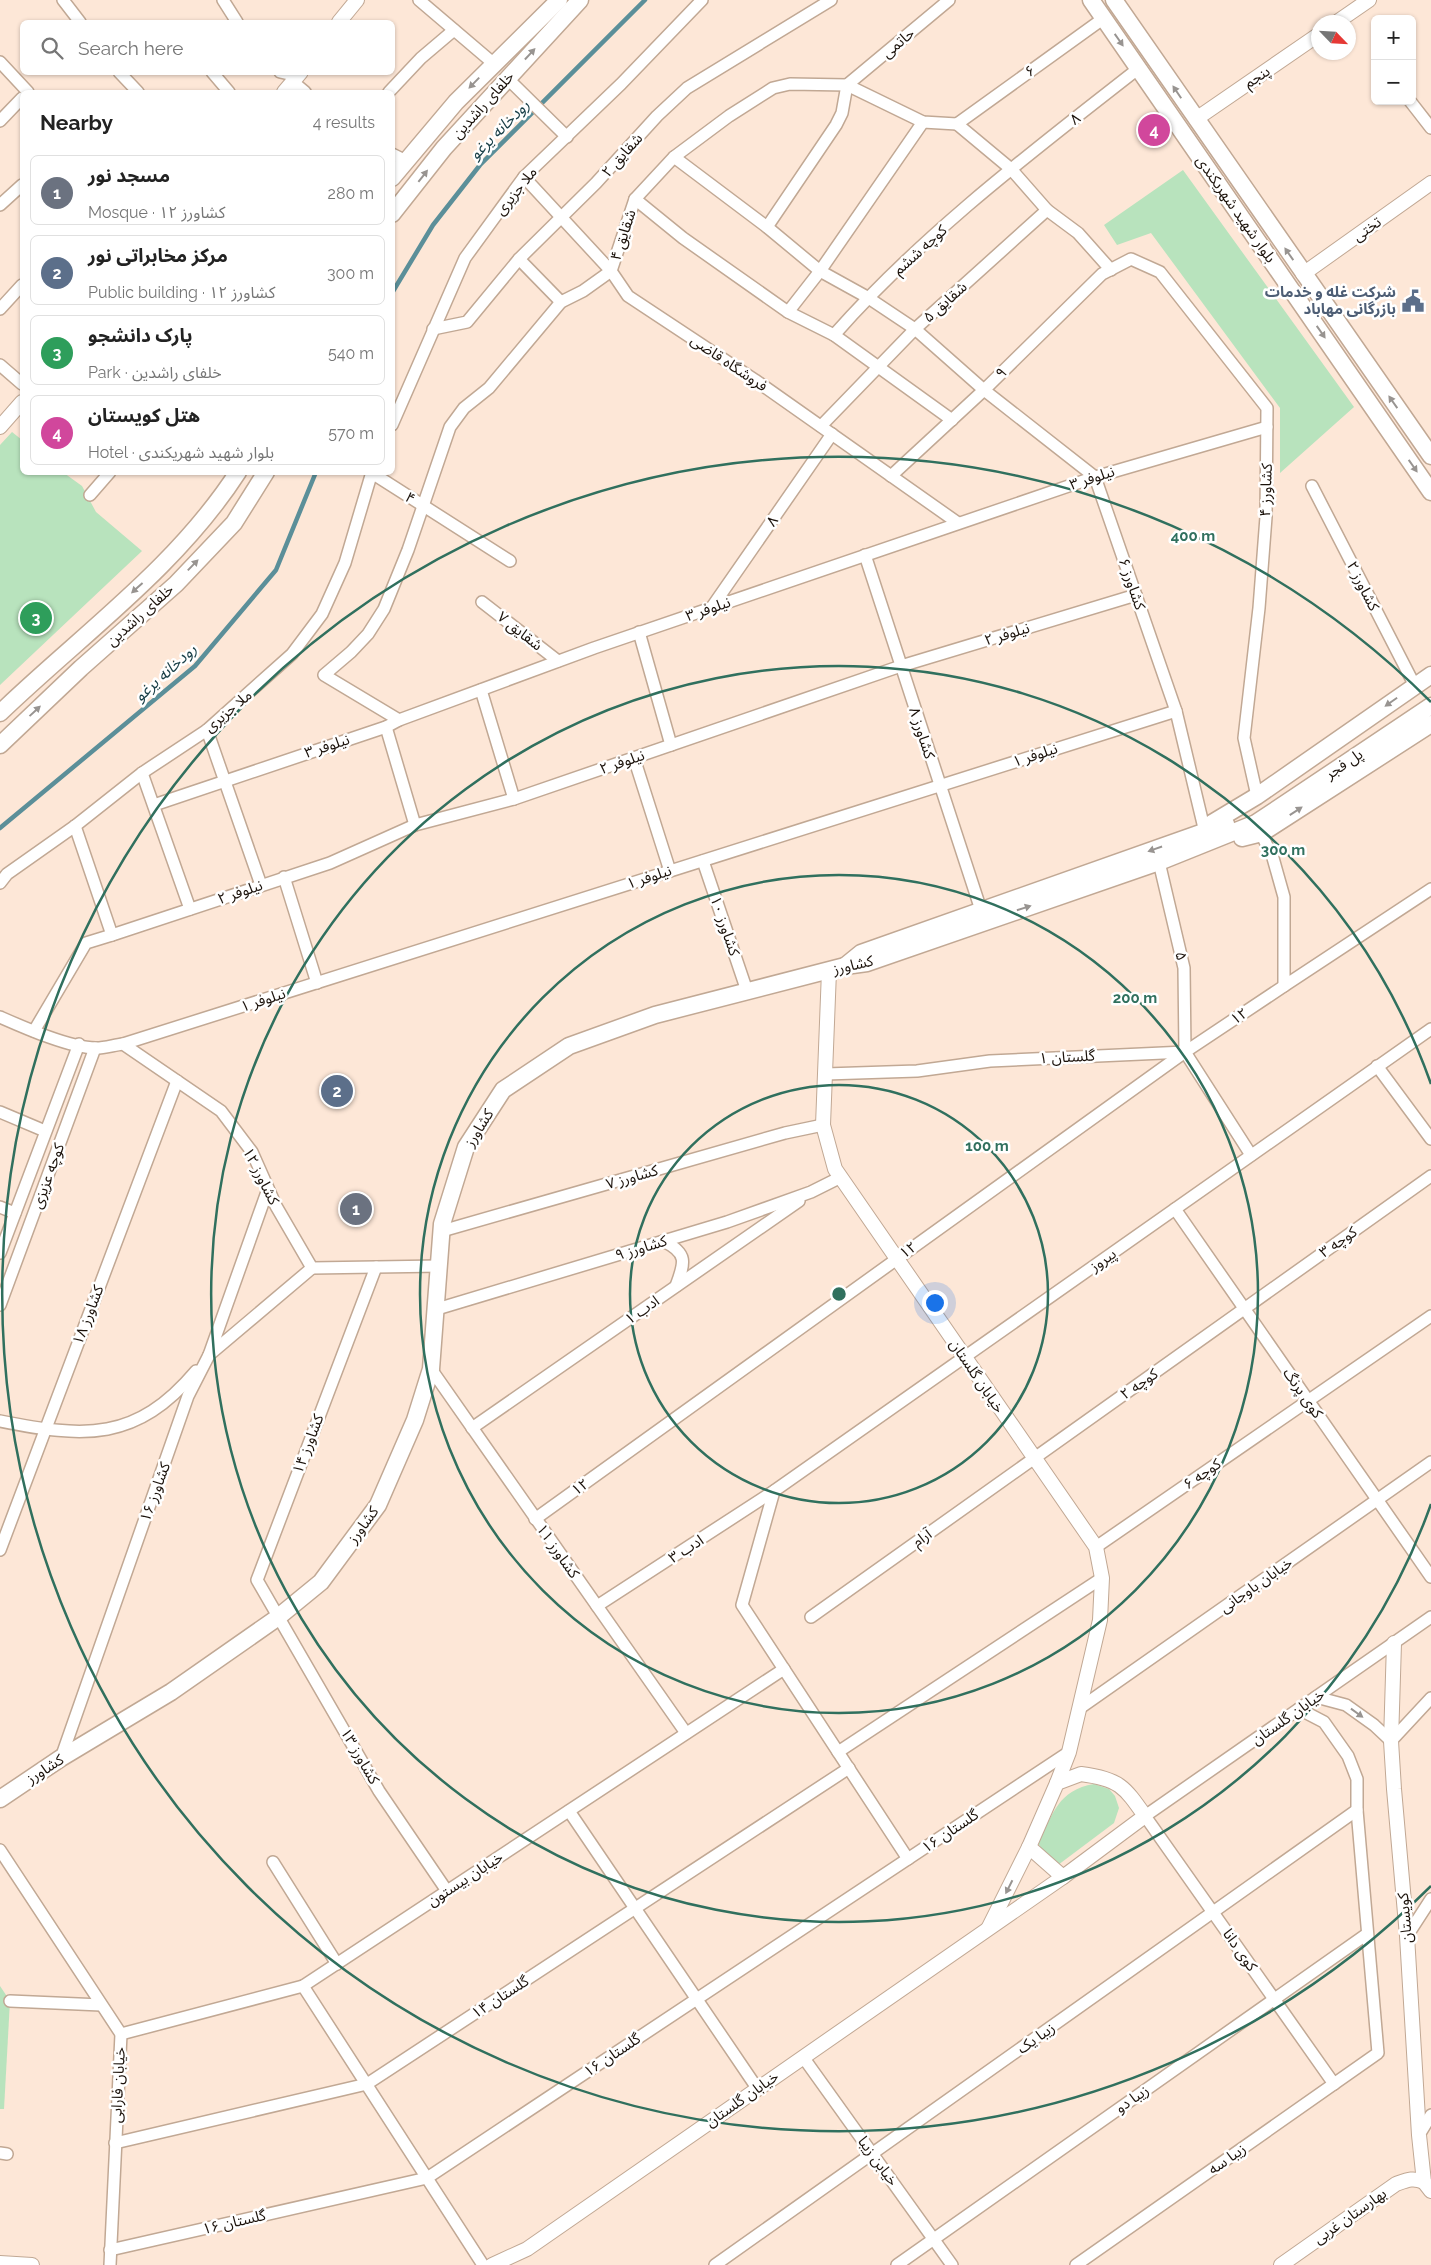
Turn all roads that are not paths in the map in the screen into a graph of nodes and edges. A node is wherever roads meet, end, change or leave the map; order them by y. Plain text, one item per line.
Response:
1 (63, 0) edge
2 (223, 0) edge
3 (357, 0) edge
4 (558, 0) edge
5 (580, 0) edge
6 (702, 0) edge
7 (831, 0) edge
8 (949, 0) edge
9 (1091, 0) edge
10 (1114, 0) edge
11 (1370, 0) edge
12 (422, 1) edge
13 (1347, 15) edge
14 (1104, 18) junction
15 (78, 20) edge
16 (237, 20) edge
17 (341, 20) edge
18 (454, 30) junction
19 (1311, 40) edge
20 (0, 62) edge
21 (493, 63) junction
22 (1138, 68) junction
23 (122, 75) edge
24 (215, 75) edge
25 (507, 78) junction
26 (294, 81) edge
27 (847, 85) junction
28 (26, 90) edge
29 (136, 90) edge
30 (227, 90) edge
31 (304, 90) edge
32 (390, 90) edge
33 (20, 100) edge
34 (1413, 105) edge
35 (1196, 119) junction
36 (0, 121) edge
37 (923, 122) junction
38 (957, 124) junction
39 (1431, 128) edge
40 (567, 137) junction
41 (674, 157) junction
42 (399, 158) edge
43 (1011, 169) junction
44 (524, 177) junction
45 (1431, 183) edge
46 (20, 187) edge
47 (635, 199) junction
48 (0, 205) edge
49 (395, 210) edge
50 (1047, 210) junction
51 (560, 216) junction
52 (766, 227) junction
53 (518, 259) junction
54 (1111, 270) junction
55 (611, 271) junction
56 (820, 272) junction
57 (1303, 274) junction
58 (20, 286) edge
59 (867, 298) junction
60 (561, 302) junction
61 (0, 309) edge
62 (788, 312) junction
63 (433, 329) junction
64 (915, 329) junction
65 (834, 335) junction
66 (0, 365) edge
67 (879, 366) junction
68 (20, 382) edge
69 (984, 390) junction
70 (20, 404) edge
71 (395, 418) edge
72 (952, 420) junction
73 (821, 426) junction
74 (0, 427) edge
75 (1267, 427) junction
76 (832, 434) junction
77 (1431, 456) edge
78 (107, 475) edge
79 (236, 475) edge
80 (264, 475) edge
81 (371, 475) edge
82 (375, 475) edge
83 (891, 476) junction
84 (1095, 477) junction
85 (1312, 486) dead end
86 (1431, 492) edge
87 (90, 495) dead end
88 (422, 507) junction
89 (958, 524) junction
90 (865, 555) junction
91 (510, 561) dead end
92 (1136, 596) junction
93 (482, 602) dead end
94 (712, 607) junction
95 (639, 632) junction
96 (558, 661) junction
97 (901, 666) junction
98 (1431, 675) edge
99 (1415, 686) junction
100 (481, 690) junction
101 (1431, 693) edge
102 (1431, 706) edge
103 (1176, 711) junction
104 (0, 713) edge
105 (398, 720) junction
106 (1431, 724) edge
107 (386, 727) junction
108 (207, 730) junction
109 (0, 745) edge
110 (671, 745) junction
111 (634, 758) junction
112 (142, 773) junction
113 (226, 780) junction
114 (939, 786) junction
115 (1256, 796) junction
116 (514, 798) junction
117 (154, 805) junction
118 (1256, 824) junction
119 (415, 825) junction
120 (75, 826) junction
121 (1204, 828) junction
122 (1186, 844) junction
123 (703, 860) junction
124 (1159, 862) junction
125 (670, 871) junction
126 (284, 877) junction
127 (0, 884) edge
128 (261, 885) junction
129 (1431, 889) edge
130 (190, 909) junction
131 (981, 910) junction
132 (112, 935) junction
133 (845, 966) junction
134 (828, 971) junction
135 (317, 983) junction
136 (1284, 986) junction
137 (747, 992) junction
138 (0, 1017) edge
139 (1431, 1029) edge
140 (34, 1031) junction
141 (79, 1044) junction
142 (123, 1044) junction
143 (95, 1048) junction
144 (1185, 1052) junction
145 (1377, 1066) junction
146 (826, 1074) junction
147 (177, 1081) junction
148 (0, 1112) edge
149 (823, 1125) junction
150 (45, 1131) junction
151 (1431, 1140) edge
152 (1251, 1156) junction
153 (1431, 1176) edge
154 (841, 1178) junction
155 (268, 1189) junction
156 (811, 1192) junction
157 (0, 1207) edge
158 (1175, 1210) junction
159 (15, 1214) junction
160 (442, 1230) junction
161 (663, 1242) junction
162 (0, 1253) edge
163 (896, 1258) junction
164 (440, 1266) junction
165 (376, 1267) junction
166 (312, 1268) junction
167 (676, 1286) junction
168 (0, 1305) edge
169 (437, 1309) junction
170 (1244, 1309) junction
171 (1431, 1316) edge
172 (209, 1355) junction
173 (964, 1358) junction
174 (430, 1369) junction
175 (1308, 1400) junction
176 (0, 1422) edge
177 (472, 1428) junction
178 (45, 1430) junction
179 (1033, 1458) junction
180 (1431, 1462) edge
181 (774, 1491) junction
182 (1377, 1500) junction
183 (536, 1519) junction
184 (1096, 1547) junction
185 (0, 1550) edge
186 (1431, 1577) edge
187 (1102, 1578) junction
188 (597, 1606) junction
189 (811, 1617) dead end
190 (1431, 1617) edge
191 (277, 1618) junction
192 (1394, 1643) junction
193 (784, 1669) junction
194 (1316, 1697) junction
195 (1431, 1698) edge
196 (1080, 1708) junction
197 (1299, 1709) junction
198 (686, 1733) junction
199 (1391, 1741) junction
200 (838, 1752) junction
201 (1069, 1752) junction
202 (61, 1758) junction
203 (849, 1768) junction
204 (1057, 1783) junction
205 (0, 1798) edge
206 (569, 1810) junction
207 (1357, 1810) junction
208 (1146, 1816) junction
209 (1029, 1847) junction
210 (0, 1850) edge
211 (908, 1859) junction
212 (273, 1862) dead end
213 (1063, 1877) junction
214 (447, 1891) junction
215 (1431, 1899) edge
216 (635, 1908) junction
217 (1213, 1912) junction
218 (988, 1927) junction
219 (1367, 1934) junction
220 (1407, 1936) junction
221 (337, 1964) junction
222 (303, 1986) junction
223 (696, 1999) junction
224 (1274, 1999) junction
225 (10, 2001) dead end
226 (101, 2005) junction
227 (121, 2034) junction
228 (803, 2057) junction
229 (367, 2084) junction
230 (1334, 2084) junction
231 (757, 2088) junction
232 (1431, 2116) edge
233 (1419, 2135) junction
234 (116, 2143) junction
235 (872, 2153) junction
236 (427, 2178) junction
237 (1428, 2186) edge
238 (934, 2239) junction
239 (110, 2250) junction
240 (0, 2263) edge
241 (17, 2264) edge
242 (32, 2265) edge
243 (110, 2265) edge
244 (483, 2265) edge
245 (492, 2265) edge
246 (715, 2265) edge
247 (897, 2265) edge
248 (952, 2265) edge
249 (1076, 2265) edge
250 (1281, 2265) edge

1 - 15 street
2 - 16 street
3 - 17 street
4 - 21 main road
25 -> 5 main road, خلفای راشدین
6 - 40 street, ملا جزیری
7 - 51 street, شقایق ۲
8 - 27 street, حاتمی
9 - 14 main road, بلوار شهید شهریکندی
35 -> 10 main road, بلوار شهید شهریکندی
11 - 13 street
12 - 18 street
14 -> 22 main road, بلوار شهید شهریکندی
14 - 38 street, ۶
18 - 21 street
18 - 32 street
19 - 35 street, پنجم
20 - 28 street
21 - 25 main road
21 -> 42 main road
22 - 43 street, ۸
22 -> 86 main road, بلوار شهید شهریکندی
23 - 29 street
24 - 30 street
25 - 40 street
49 -> 25 main road, خلفای راشدین
26 - 31 street
27 - 37 street, شقایق ۴
27 - 41 street, شقایق ۴
27 - 52 street
33 - 36 street
34 - 39 street
57 -> 35 main road, بلوار شهید شهریکندی
37 - 38 street, شقایق ۴
37 - 56 street
38 - 43 street
40 - 44 street, ملا جزیری
41 - 47 street, شقایق ۴
41 - 52 street
43 - 50 street
43 - 59 street, کوچه ششم
44 - 51 street, فروشگاه قاضی
44 - 63 street, ملا جزیری
45 - 57 street, تختی
46 - 48 street
47 - 55 street, شقایق ۴
47 - 62 street
50 - 54 street
50 - 64 street, شقایق ۵
51 - 53 street, شقایق ۲
51 - 55 street, فروشگاه قاضی
52 - 56 street
53 - 60 street
53 - 63 street, شقایق ۲
54 - 69 street, ۹
54 - 75 street, کشاورز ۴
55 - 60 street, شقایق ۴
55 - 73 street, فروشگاه قاضی
56 - 59 street
56 - 62 street
77 -> 57 main road, بلوار شهید شهریکندی
58 - 61 street
59 - 64 street
59 - 65 street, کوچه ششم
60 - 88 street, شقایق ۴
62 - 65 street
63 - 71 street, ملا جزیری
64 - 67 street, شقایق ۵
64 - 69 street
65 - 67 street
66 - 68 street
67 - 72 street
67 - 73 street, شقایق ۵
69 - 72 street, ۹
69 - 84 street
70 - 74 street
72 - 83 street, ۹
73 - 76 street, فروشگاه قاضی
75 - 84 street, نیلوفر ۳
75 - 115 street, کشاورز ۴
76 - 83 street, فروشگاه قاضی
76 - 94 street, ۸
78 - 87 street
79 -> 104 main road
109 -> 80 main road, خلفای راشدین
81 - 108 street, ملا جزیری
82 - 88 street, ۴
83 - 89 street, فروشگاه قاضی
84 - 89 street, نیلوفر ۳
84 - 92 street, کشاورز ۶
85 - 99 street, کشاورز ۲
88 - 91 street, ۴
88 - 105 street, شقایق ۴
89 - 90 street, نیلوفر ۳
90 - 94 street, نیلوفر ۳
90 - 97 street, کشاورز ۸
92 - 97 street, نیلوفر ۲
92 - 103 street, کشاورز ۶
93 - 96 street, شقایق ۷
94 - 95 street, نیلوفر ۳
95 - 96 street, نیلوفر ۳
95 - 110 street
96 - 100 street, نیلوفر ۳
97 - 110 street, نیلوفر ۲
97 - 114 street, کشاورز ۸
98 - 99 main road
99 -> 115 main road
100 - 105 street, نیلوفر ۳
100 - 116 street
101 - 118 main road
102 - 118 main road, پل فجر
103 - 114 street, نیلوفر ۱
103 - 121 street, کشاورز ۶
105 - 107 street, نیلوفر ۳
118 -> 106 main road
107 - 113 street, نیلوفر ۳
107 - 119 street
108 - 112 street, ملا جزیری
108 - 113 street
110 - 111 street, نیلوفر ۲
111 - 116 street, نیلوفر ۲
111 - 125 street
112 - 117 street
112 - 120 street, ملا جزیری
113 - 117 street, نیلوفر ۳
113 - 128 street
114 - 123 street, نیلوفر ۱
114 - 131 street, کشاورز ۸
115 - 121 main road
116 - 119 street, نیلوفر ۲
117 - 130 street
118 - 122 main road, کشاورز
118 - 136 street
119 - 126 street, نیلوفر ۲
120 - 127 street, ملا جزیری
120 - 132 street
121 - 122 main road
122 - 124 main road, کشاورز
122 -> 131 main road
123 - 125 street, نیلوفر ۱
123 - 137 street, کشاورز ۱۰
133 -> 124 main road, کشاورز
124 - 144 street, ۵
125 - 135 street, نیلوفر ۱
126 - 128 street, نیلوفر ۲
126 - 135 street
128 - 130 street, نیلوفر ۲
129 - 136 street, ۱۲
130 - 132 street, نیلوفر ۲
131 - 133 main road
132 - 140 street, نیلوفر ۲
133 - 134 main road, کشاورز
134 - 137 main road, کشاورز
134 - 146 street, خیابان گلستان
135 - 142 street, نیلوفر ۱
136 - 144 street, ۱۲
137 - 160 main road, کشاورز
138 - 140 street
139 - 145 street, پیروز
140 - 141 street
141 - 143 street
141 - 150 street
142 - 143 street
142 - 147 street, کشاورز ۱۲
143 - 168 street, کوچه عزیزی
144 - 146 street, گلستان ۱
144 - 152 street
144 - 163 street, ۱۲
145 - 151 street
145 - 152 street, پیروز
146 - 149 street, خیابان گلستان
147 - 155 street, کشاورز ۱۲
147 - 178 street, کشاورز ۱۸
148 - 150 street
149 - 154 street, خیابان گلستان
149 - 160 street, کشاورز ۷
150 - 159 street
152 - 158 street, پیروز
153 - 170 street, کوچه ۳
154 - 156 street, کشاورز ۹
154 - 163 street, خیابان گلستان
155 - 166 street, کشاورز ۱۲
155 - 172 street
156 - 161 street, کشاورز ۹
156 - 167 street, ادب ۱
157 - 159 street
158 - 170 street, کوی پرنگ
158 - 173 street, پیروز
159 - 162 street
160 - 164 main road, کشاورز
161 - 167 street
161 - 169 street, کشاورز ۹
163 - 173 street, خیابان گلستان
163 - 183 street, ۱۲
164 - 165 street
164 - 169 main road, کشاورز
165 - 166 street
165 - 191 street, کشاورز ۱۴
166 - 172 street, کشاورز ۱۶
167 - 177 street, ادب ۱
169 - 174 main road, کشاورز
170 - 175 street, کوی پرنگ
170 - 179 street, کوچه ۲
171 - 175 street, کوچه ۶
172 - 178 street
172 - 202 street, کشاورز ۱۶
173 - 179 street, خیابان گلستان
173 - 181 street, پیروز
174 - 177 street, کشاورز ۱۱
174 - 191 main road, کشاورز
175 - 182 street, کوی پرنگ
175 - 184 street, کوچه ۶
176 - 178 street
177 - 183 street, کشاورز ۱۱
178 - 185 street, کشاورز ۱۸
179 - 184 street, خیابان گلستان
179 - 189 street, آرام
180 - 182 street, خیابان باوجانی
181 - 188 street, ادب ۳
181 - 193 street
182 - 186 street, کوی پرنگ
182 - 196 street, خیابان باوجانی
183 - 188 street, کشاورز ۱۱
184 - 187 street, خیابان گلستان
187 - 196 street, خیابان گلستان
187 - 200 street
188 - 198 street, کشاورز ۱۱
190 - 192 street, خیابان گلستان
191 - 202 main road, کشاورز
191 - 214 street, کشاورز ۱۳
192 - 194 street, خیابان گلستان
192 - 199 street, کویستان
193 - 198 street, خیابان بیستون
193 - 200 street
194 - 197 street, خیابان گلستان
194 -> 199 street
195 - 199 street
196 - 201 street, خیابان گلستان
197 - 207 street
197 - 208 street, خیابان گلستان
198 - 206 street, خیابان بیستون
199 - 220 street, کویستان
200 - 203 street
201 - 204 street, خیابان گلستان
201 - 211 street, گلستان ۱۶
202 - 205 main road, کشاورز
203 - 211 street
203 - 216 street, گلستان ۱۴
204 - 208 street
204 - 209 street, خیابان گلستان
206 - 214 street, خیابان بیستون
206 - 216 street
207 - 217 street, زیبا یک
207 - 219 street
208 - 213 street, خیابان گلستان
208 - 217 street, کوی دانا
209 - 213 street
209 -> 218 street, خیابان گلستان
210 - 226 street, خیابان فارابی
211 - 223 street, گلستان ۱۶
212 - 221 street
213 - 218 street, خیابان گلستان
214 - 221 street, خیابان بیستون
215 - 220 street
216 - 223 street
216 - 229 street, گلستان ۱۴
217 - 224 street, کوی دانا
217 - 235 street, زیبا یک
218 - 228 street, خیابان گلستان
219 - 224 street, زیبا دو
219 - 230 street, زیبا سه
220 - 233 street, کویستان
221 - 222 street, خیابان بیستون
222 - 227 street, خیابان بیستون
222 - 229 street
223 - 231 street
223 - 236 street, گلستان ۱۶
224 - 230 street, کوی دانا
224 - 238 street, زیبا دو
225 - 226 street
226 - 227 street, خیابان فارابی
227 - 234 street, خیابان فارابی
228 - 231 street, خیابان گلستان
228 - 235 street, خیابن زیبا
229 - 234 street, گلستان ۱۴
229 - 236 street
230 - 249 street, زیبا سه
231 - 245 street, خیابان گلستان
232 - 233 street
233 - 237 street, کویستان
234 - 239 street, خیابان فارابی
235 - 238 street, خیابن زیبا
235 - 246 street, زیبا یک
236 - 239 street, گلستان ۱۶
236 - 244 street
237 - 250 street, بهارستان غربی
238 - 247 street, زیبا دو
238 - 248 street, خیابن زیبا
239 - 243 street, خیابان فارابی
240 - 241 street
241 - 242 street

